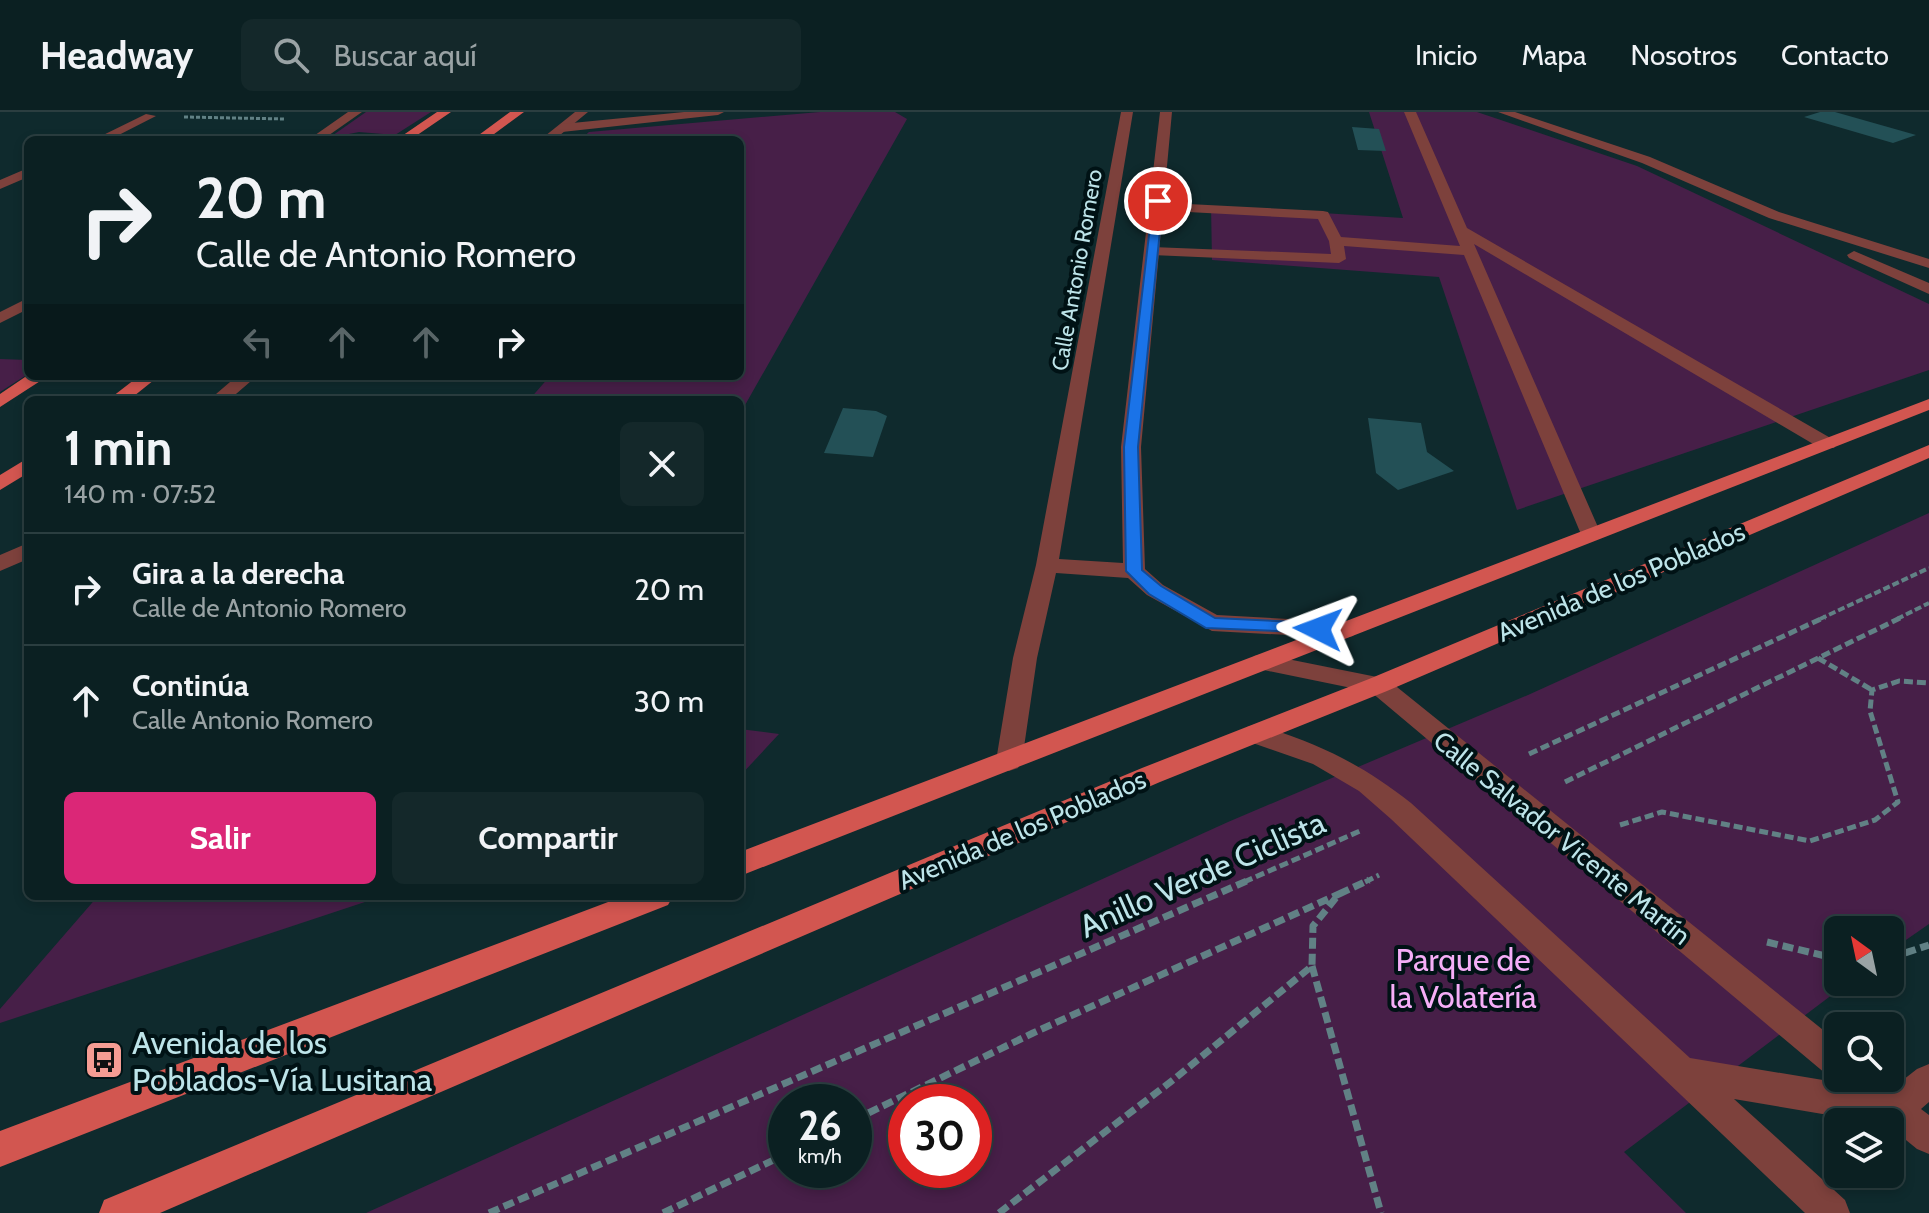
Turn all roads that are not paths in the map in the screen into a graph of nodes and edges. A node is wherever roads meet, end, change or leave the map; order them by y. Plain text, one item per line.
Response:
1 (445, 112) edge
2 (518, 112) edge
3 (582, 112) edge
4 (718, 112) edge
5 (1127, 112) edge
6 (1166, 112) edge
7 (1410, 112) edge
8 (1504, 112) edge
9 (1545, 112) edge
10 (150, 116) road end
11 (350, 116) edge
12 (562, 128) junction
13 (1554, 128) junction
14 (108, 136) edge
15 (320, 136) edge
16 (408, 136) edge
17 (484, 136) edge
18 (551, 136) edge
19 (24, 174) edge
20 (0, 185) edge
21 (1158, 201) junction
22 (1774, 215) junction
23 (1461, 231) junction
24 (1336, 241) junction
25 (1152, 251) junction
26 (1469, 251) junction
27 (1929, 264) edge
28 (1929, 289) edge
29 (24, 305) edge
30 (0, 318) edge
31 (33, 380) edge
32 (144, 380) edge
33 (243, 380) edge
34 (122, 396) edge
35 (223, 396) edge
36 (0, 402) edge
37 (1929, 404) edge
38 (1827, 444) junction
39 (1929, 452) edge
40 (24, 467) edge
41 (0, 484) edge
42 (1590, 534) junction
43 (24, 552) edge
44 (0, 564) edge
45 (1047, 565) junction
46 (1134, 571) junction
47 (1345, 630) junction
48 (1262, 662) junction
49 (1378, 685) junction
50 (1256, 734) junction
51 (1009, 761) junction
52 (744, 862) edge
53 (648, 900) edge
54 (1824, 1052) edge
55 (1679, 1073) junction
56 (1929, 1081) edge
57 (1873, 1092) edge
58 (1888, 1108) edge
59 (1893, 1108) edge
60 (1895, 1108) edge
61 (1904, 1117) edge
62 (1929, 1137) edge
63 (0, 1149) edge
64 (117, 1213) edge
65 (1832, 1213) edge

1 - 16 main road
2 - 17 main road
3 - 12 street
4 - 12 street
5 - 45 street, Calle Antonio Romero
6 - 21 street
7 - 23 street
8 - 13 street
9 - 13 street
10 - 14 street
11 - 15 street
12 - 18 street
13 - 22 street
19 - 20 street
21 - 24 street
21 - 25 street
22 - 27 street
22 - 28 street
23 - 26 street
23 - 38 street
24 - 25 street
24 - 26 street
25 - 46 street
26 - 42 street
29 - 30 street
31 - 36 main road
32 - 34 main road
33 - 35 street
37 - 38 main road, Avenida de los Poblados
38 - 42 main road, Avenida de los Poblados
39 - 49 main road, Avenida de los Poblados
40 - 41 main road
42 - 47 main road, Avenida de los Poblados
43 - 44 street
45 - 46 street
45 - 51 street, Calle Antonio Romero
46 - 47 street
47 - 48 main road, Avenida de los Poblados
48 - 49 street, Calle Salvador Vicente Martín
48 - 51 main road, Avenida de los Poblados
49 - 50 main road, Avenida de los Poblados
49 - 54 street, Calle Salvador Vicente Martín
50 - 55 street
50 - 64 main road, Avenida de los Poblados
51 - 52 main road, Avenida de los Poblados
53 - 63 main road
55 - 58 street
55 - 65 street
56 - 60 street
57 - 59 street
61 - 62 street

